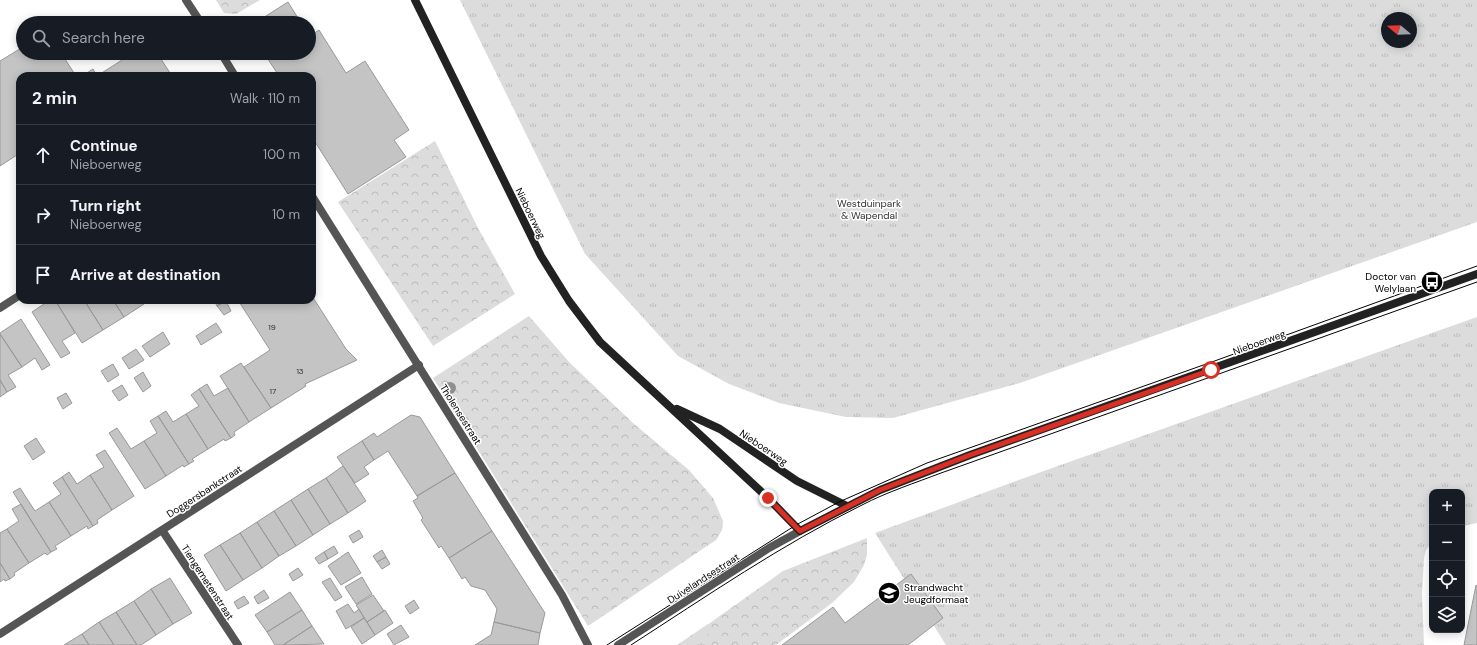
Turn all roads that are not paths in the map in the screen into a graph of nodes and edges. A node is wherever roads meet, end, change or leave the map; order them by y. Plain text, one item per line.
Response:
1 (186, 0) edge
2 (415, 0) edge
3 (196, 16) edge
4 (225, 60) edge
5 (233, 72) edge
6 (316, 202) edge
7 (1477, 274) edge
8 (16, 298) edge
9 (0, 308) edge
10 (418, 365) junction
11 (670, 406) junction
12 (847, 506) junction
13 (162, 530) junction
14 (800, 531) junction
15 (0, 634) edge
16 (238, 645) edge
17 (588, 645) edge
18 (618, 645) edge

1 - 3 street
2 - 11 street, Nieboerweg
4 - 5 street
6 - 10 street, Tholensestraat
7 - 12 street, Nieboerweg
8 - 9 street
10 - 13 street, Doggersbankstraat
10 - 17 street, Tholensestraat
11 - 12 street, Nieboerweg
11 - 14 street, Nieboerweg
12 - 14 street, Nieboerweg
13 - 15 street, Doggersbankstraat
13 - 16 street, Tiengemetenstraat
14 - 18 street, Duivelandsestraat

